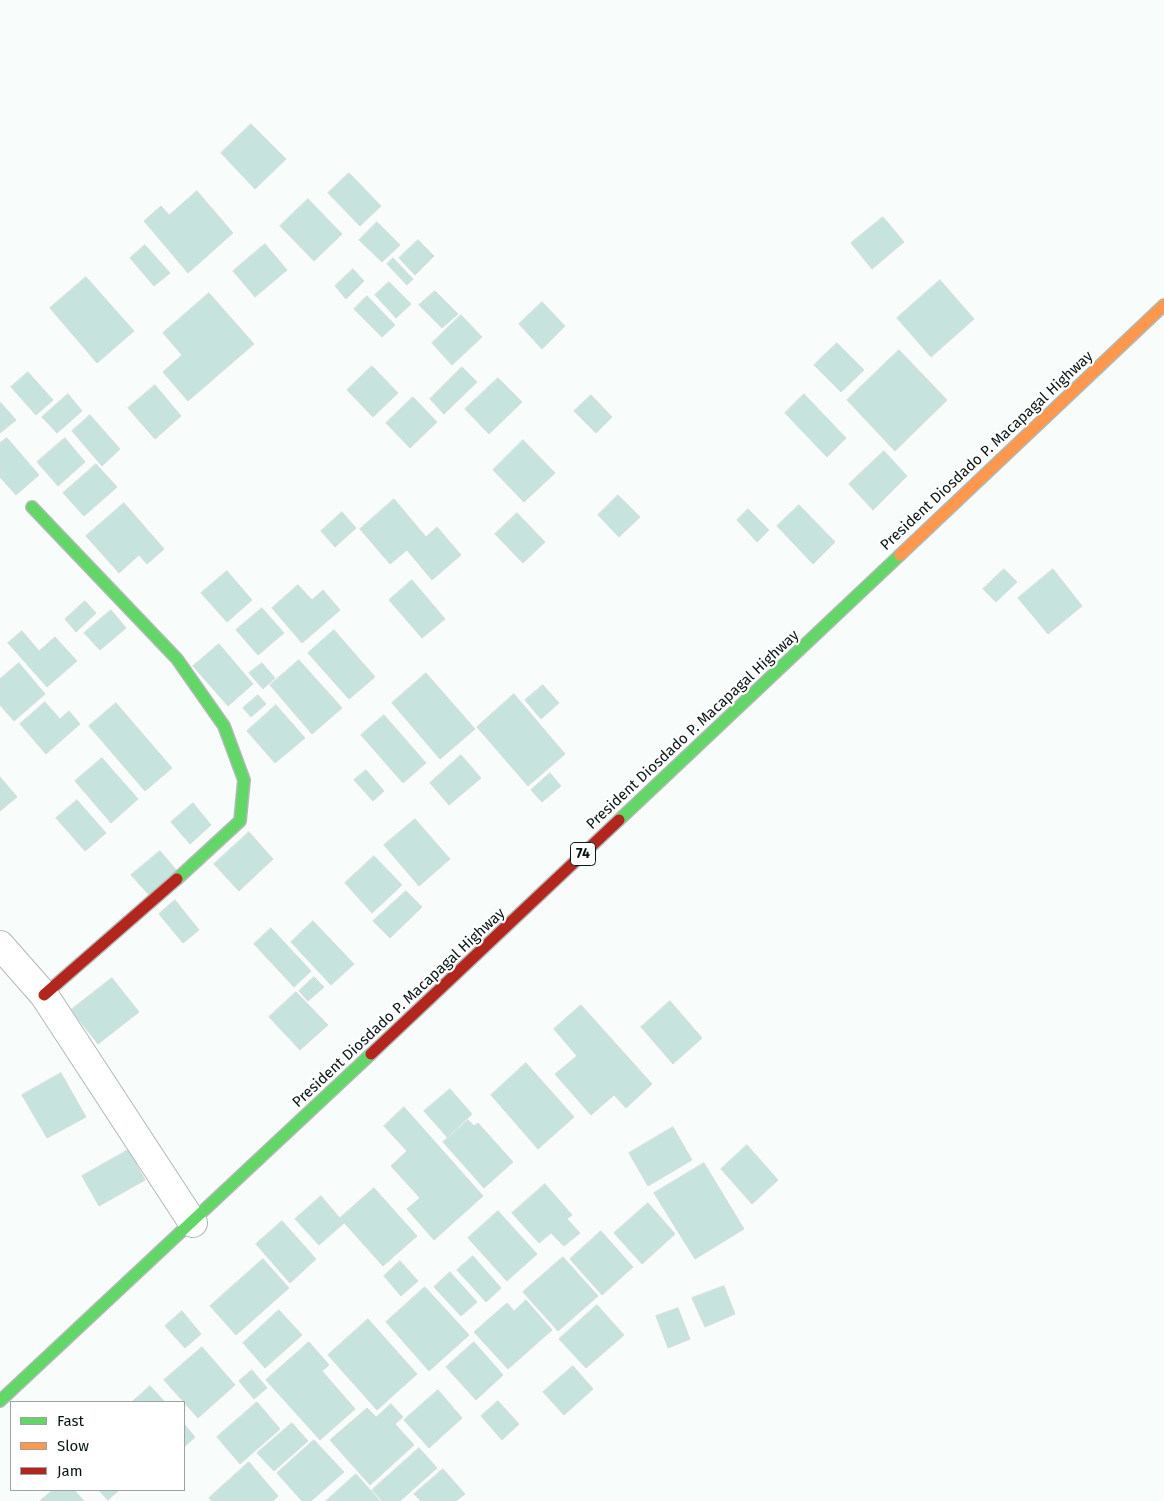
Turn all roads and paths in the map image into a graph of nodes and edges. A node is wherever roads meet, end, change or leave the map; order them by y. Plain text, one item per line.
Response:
1 (1164, 304) edge
2 (32, 506) dead end
3 (0, 945) edge
4 (44, 995) junction
5 (193, 1224) junction
6 (0, 1401) edge

1 - 5 main road, President Diosdado P. Macapagal Highway / 74
2 - 4 main road
3 - 4 street
4 - 5 street
5 - 6 main road, President Diosdado P. Macapagal Highway / 74

